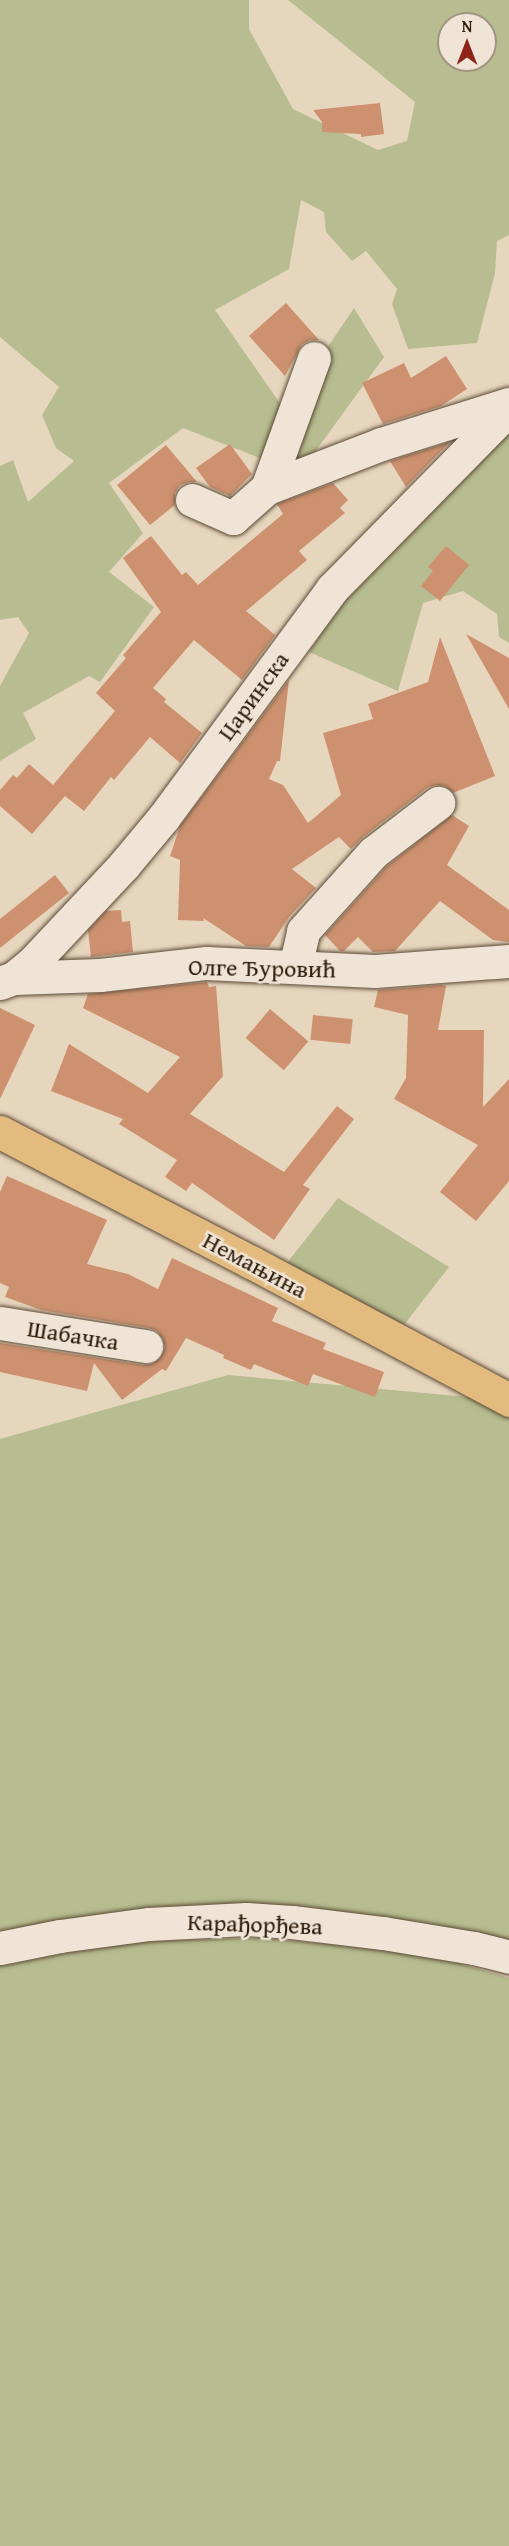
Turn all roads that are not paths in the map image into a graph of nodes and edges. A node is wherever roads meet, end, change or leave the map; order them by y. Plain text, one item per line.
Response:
1 (314, 358) dead end
2 (509, 404) edge
3 (509, 409) edge
4 (267, 489) junction
5 (192, 500) dead end
6 (438, 802) dead end
7 (509, 961) edge
8 (295, 967) junction
9 (7, 981) edge
10 (0, 1132) edge
11 (0, 1323) edge
12 (146, 1346) dead end
13 (509, 1400) edge
14 (0, 1948) edge
15 (509, 1957) edge

1 - 4 street
2 - 4 street
3 - 9 street, Царинска
4 - 5 street
6 - 8 street
7 - 8 street, Олге Ђуровић
8 - 9 street, Олге Ђуровић
10 - 13 main road, Немањина
11 - 12 street, Шабачка
14 - 15 street, Карађорђева

